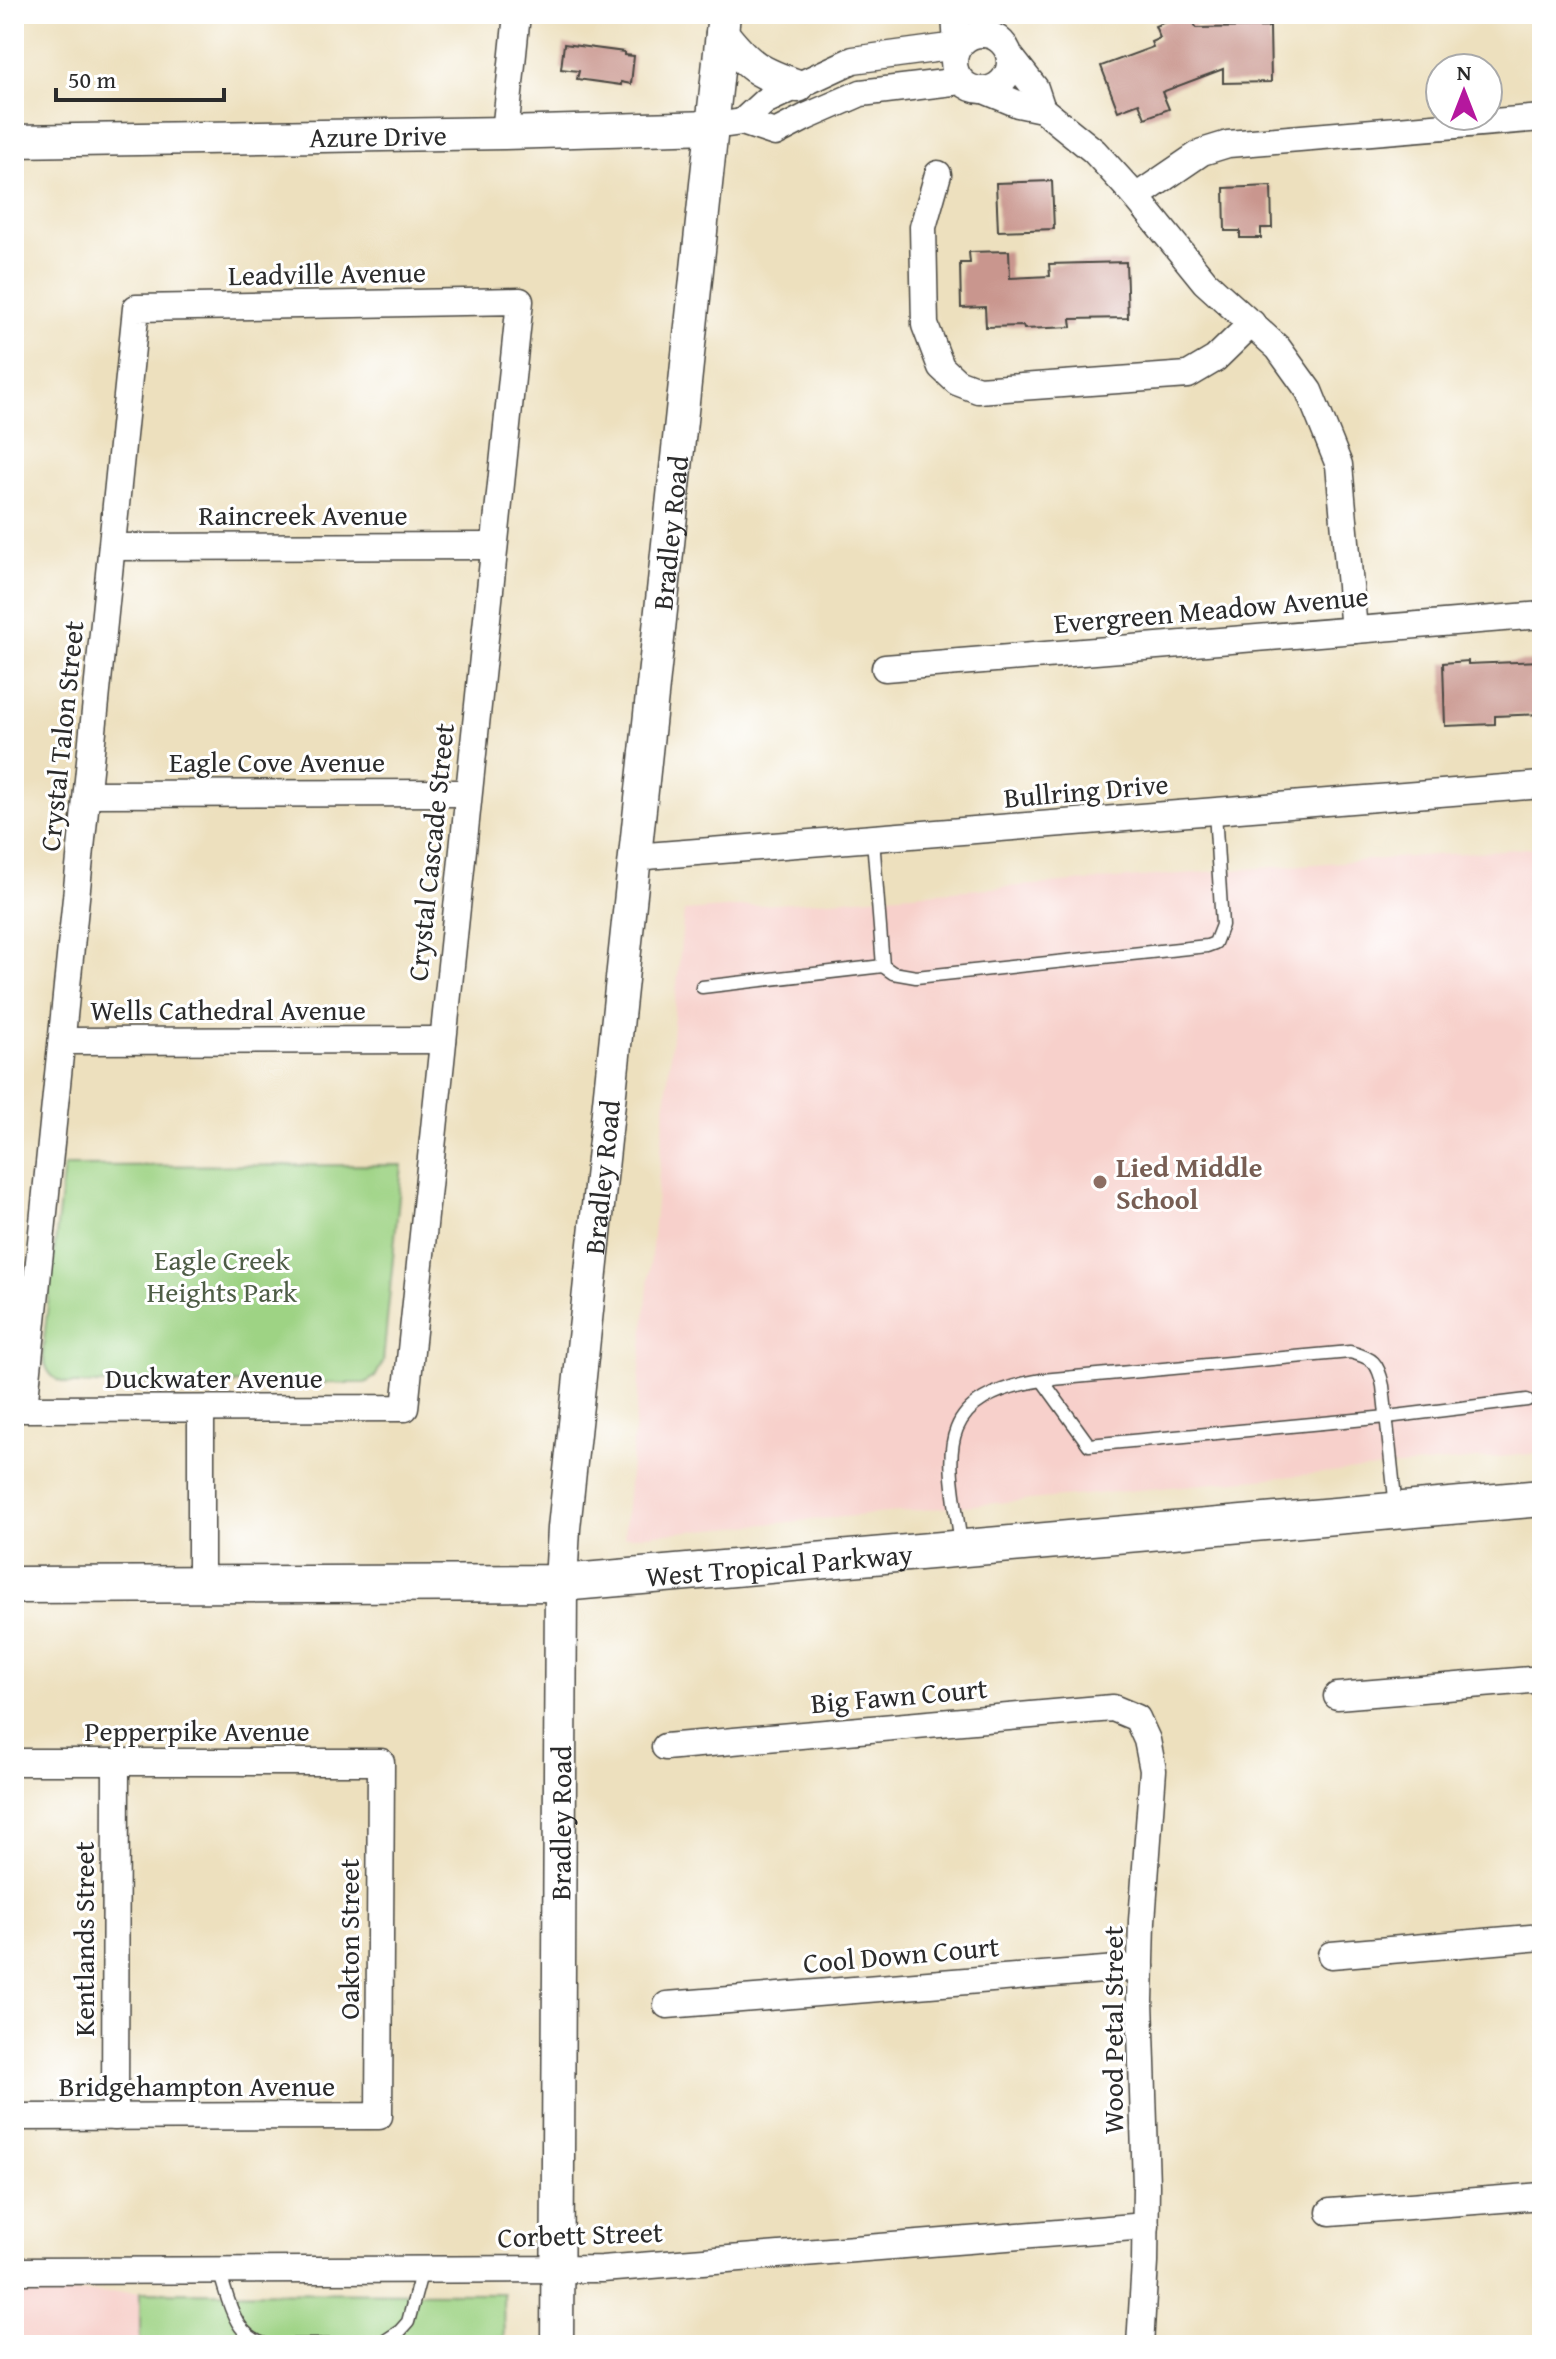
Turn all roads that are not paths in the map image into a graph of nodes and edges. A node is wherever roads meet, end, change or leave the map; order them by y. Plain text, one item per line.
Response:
1 (517, 14) edge
2 (955, 14) edge
3 (723, 24) edge
4 (985, 24) edge
5 (957, 46) junction
6 (1010, 56) junction
7 (857, 76) junction
8 (798, 86) junction
9 (973, 86) junction
10 (1042, 109) junction
11 (1542, 118) edge
12 (727, 125) junction
13 (505, 133) junction
14 (14, 141) edge
15 (938, 174) dead end
16 (1136, 197) junction
17 (520, 301) joint
18 (136, 308) joint
19 (1252, 323) junction
20 (494, 546) junction
21 (112, 547) junction
22 (1542, 615) edge
23 (1354, 630) junction
24 (885, 668) dead end
25 (1542, 785) edge
26 (468, 793) junction
27 (87, 794) junction
28 (1215, 812) junction
29 (873, 839) junction
30 (634, 857) junction
31 (883, 966) junction
32 (702, 987) dead end
33 (443, 1040) junction
34 (62, 1041) junction
35 (1042, 1380) junction
36 (1527, 1400) dead end
37 (405, 1408) joint
38 (24, 1409) joint
39 (201, 1409) junction
40 (1387, 1417) junction
41 (1542, 1498) edge
42 (1396, 1511) junction
43 (962, 1549) junction
44 (561, 1583) junction
45 (14, 1585) edge
46 (201, 1585) junction
47 (1542, 1679) edge
48 (1337, 1696) dead end
49 (1137, 1718) joint
50 (665, 1747) dead end
51 (14, 1762) edge
52 (116, 1762) junction
53 (381, 1762) joint
54 (1542, 1937) edge
55 (1331, 1955) dead end
56 (1141, 1967) junction
57 (667, 2005) dead end
58 (379, 2116) joint
59 (14, 2117) edge
60 (115, 2117) junction
61 (1542, 2196) edge
62 (1330, 2212) dead end
63 (1146, 2226) junction
64 (558, 2268) junction
65 (422, 2269) junction
66 (14, 2271) edge
67 (219, 2271) junction
68 (557, 2345) edge
69 (1140, 2345) edge

1 - 13 street
2 - 5 street
3 - 8 street
3 - 12 street, Bradley Road
4 - 5 street
4 - 6 street
5 - 7 street, Azure Drive
5 - 9 street
6 - 9 street
6 - 10 street
7 - 8 street, Azure Drive
7 - 9 street, Azure Drive
7 - 12 street, Azure Drive
8 - 12 street, Azure Drive
9 - 10 street
10 - 16 street
11 - 16 street
12 - 13 street, Azure Drive
12 - 30 street, Bradley Road
13 - 14 street, Azure Drive
15 - 19 street
16 - 19 street
17 - 18 street, Leadville Avenue
17 - 20 street, Crystal Cascade Street
18 - 21 street, Crystal Talon Street
19 - 23 street
20 - 21 street, Raincreek Avenue
20 - 26 street, Crystal Cascade Street
21 - 27 street, Crystal Talon Street
22 - 23 street, Evergreen Meadow Avenue
23 - 24 street, Evergreen Meadow Avenue
25 - 28 street, Bullring Drive
26 - 27 street, Eagle Cove Avenue
26 - 33 street, Crystal Cascade Street
27 - 34 street, Crystal Talon Street
28 - 29 street, Bullring Drive
28 - 31 lane
29 - 30 street, Bullring Drive
29 - 31 lane
30 - 44 street, Bradley Road
31 - 32 lane
33 - 34 street, Wells Cathedral Avenue
33 - 37 street, Crystal Cascade Street
34 - 38 street, Crystal Talon Street
35 - 40 lane
35 - 40 lane
35 - 43 lane
36 - 40 lane
37 - 39 street, Duckwater Avenue
38 - 39 street, Duckwater Avenue
39 - 46 street
40 - 42 lane
41 - 42 main road, West Tropical Parkway
42 - 43 main road, West Tropical Parkway
43 - 44 main road, West Tropical Parkway
44 - 46 main road, West Tropical Parkway
44 - 64 street, Bradley Road
45 - 46 main road, West Tropical Parkway
47 - 48 street
49 - 50 street, Big Fawn Court
49 - 56 street, Wood Petal Street
51 - 52 street, Pepperpike Avenue
52 - 53 street, Pepperpike Avenue
52 - 60 street, Kentlands Street
53 - 58 street, Oakton Street
54 - 55 street
56 - 57 street, Cool Down Court
56 - 63 street, Wood Petal Street
58 - 60 street, Bridgehampton Avenue
59 - 60 street, Bridgehampton Avenue
61 - 62 street
63 - 64 street, Corbett Street
63 - 69 street, Wood Petal Street
64 - 65 street, Corbett Street
64 - 68 street, Bradley Road
65 - 67 street, Corbett Street
65 - 67 lane
66 - 67 street, Corbett Street

